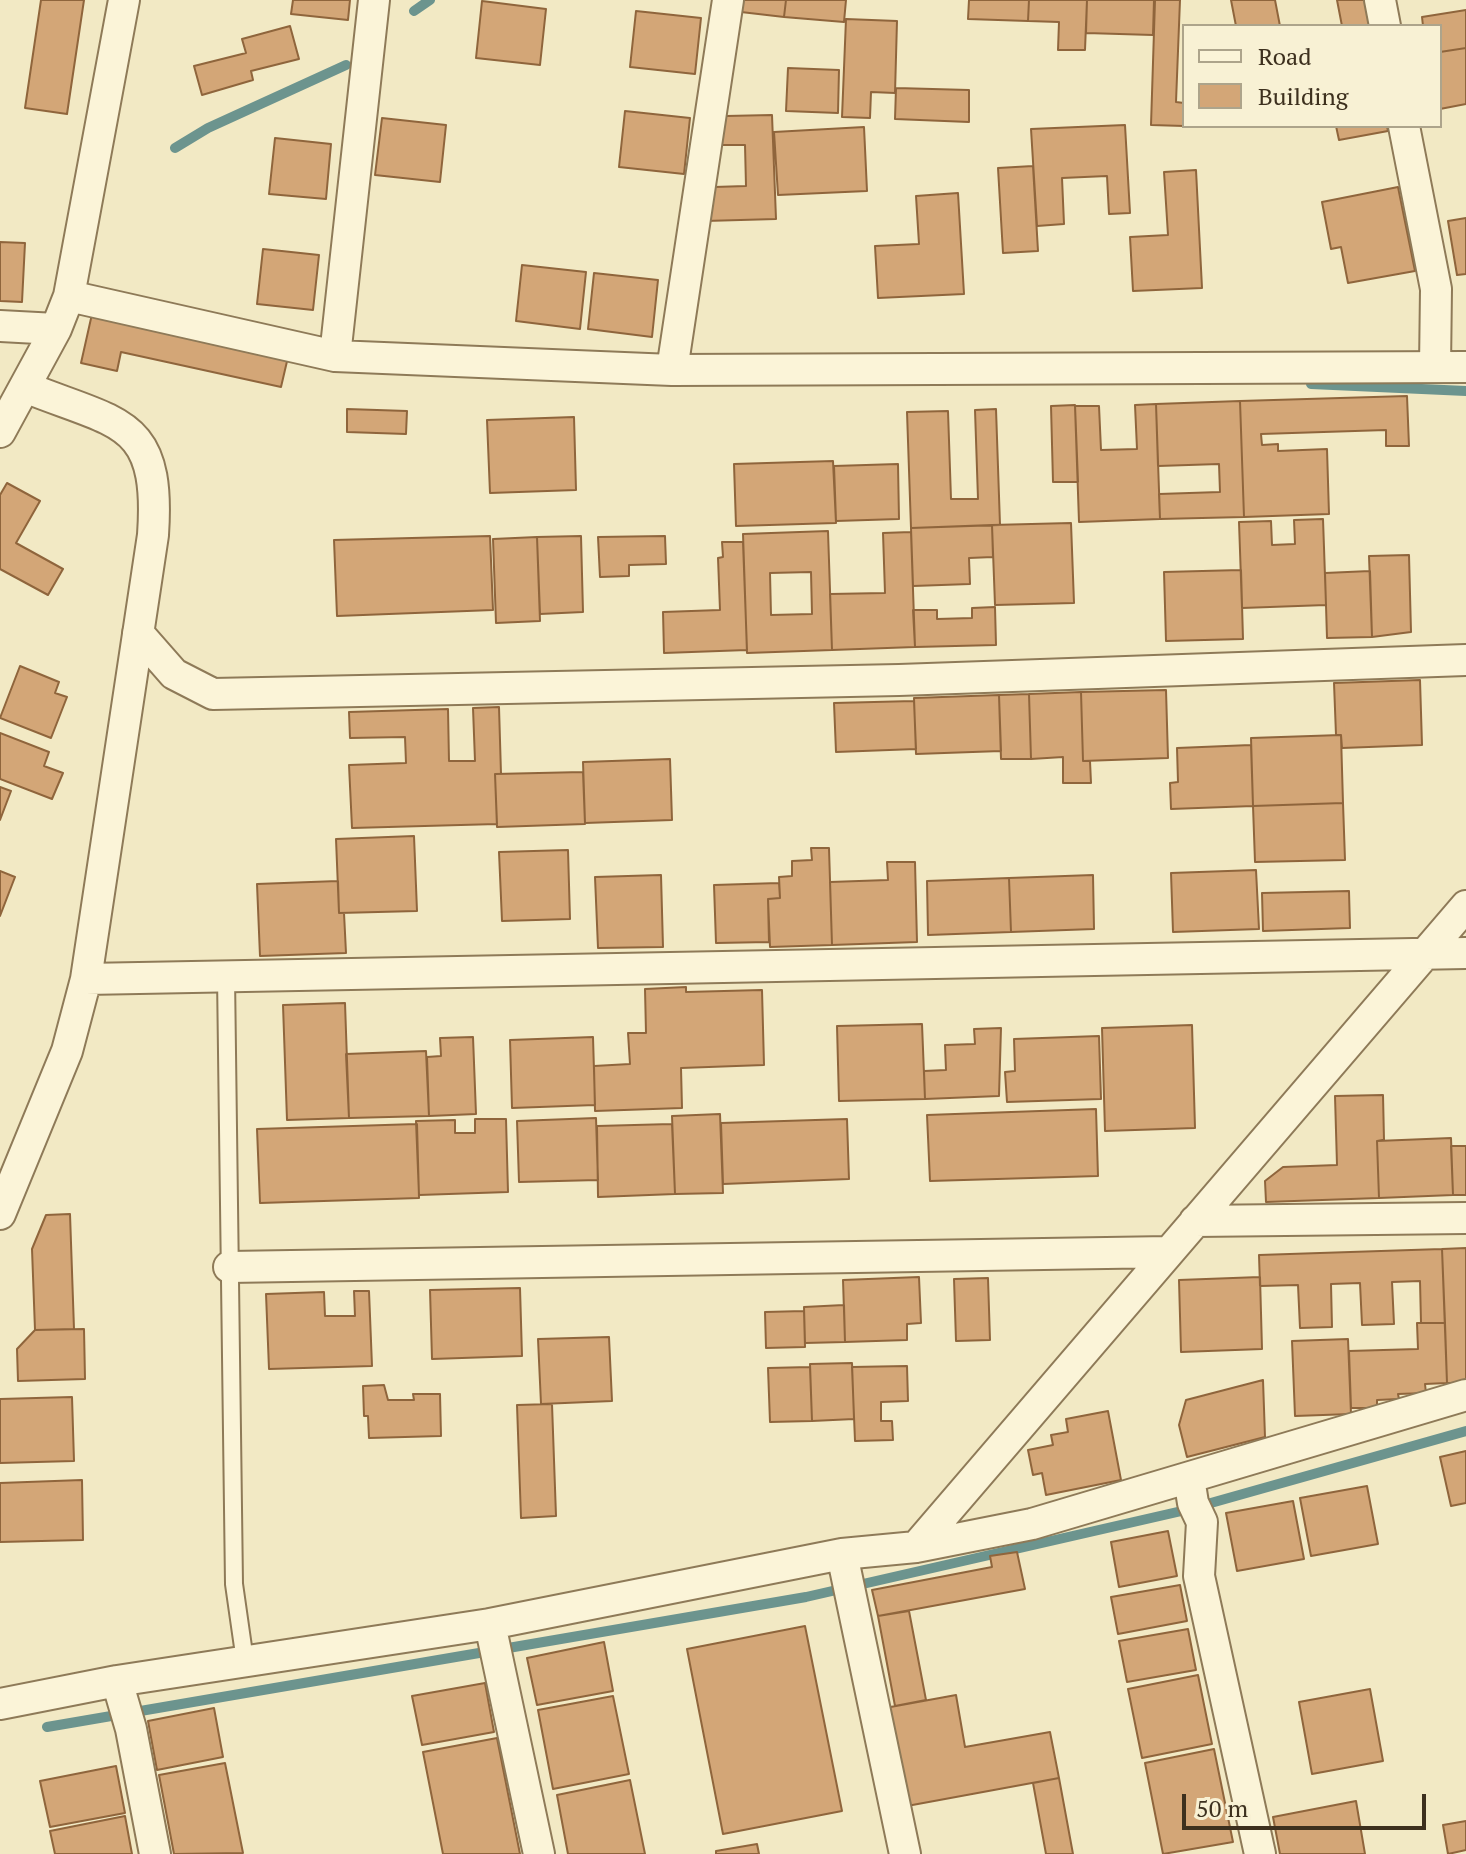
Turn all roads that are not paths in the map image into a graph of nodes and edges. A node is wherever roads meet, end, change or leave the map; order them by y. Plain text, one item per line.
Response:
1 (124, 0) edge
2 (374, 0) edge
3 (728, 0) edge
4 (1380, 0) edge
5 (1385, 24) edge
6 (1404, 128) edge
7 (69, 296) junction
8 (0, 326) edge
9 (56, 329) junction
10 (335, 356) junction
11 (1435, 367) junction
12 (1466, 367) edge
13 (672, 370) junction
14 (25, 387) junction
15 (0, 432) edge
16 (138, 633) junction
17 (1466, 660) edge
18 (1466, 906) edge
19 (1466, 953) edge
20 (1424, 955) junction
21 (226, 976) junction
22 (86, 979) junction
23 (0, 1214) edge
24 (1466, 1218) edge
25 (1195, 1221) junction
26 (1169, 1252) junction
27 (229, 1267) junction
28 (1466, 1395) edge
29 (1195, 1501) junction
30 (916, 1547) junction
31 (847, 1575) junction
32 (494, 1640) junction
33 (245, 1661) junction
34 (0, 1704) edge
35 (124, 1704) junction
36 (155, 1854) edge
37 (539, 1854) edge
38 (905, 1854) edge
39 (1260, 1854) edge

1 - 7 street
2 - 10 street
3 - 13 street
4 - 5 street
6 - 11 street
7 - 9 street
7 - 10 street
8 - 9 street
9 - 14 street
10 - 13 street
11 - 12 street
11 - 13 street
14 - 15 street
14 - 16 street
16 - 17 street
16 - 22 street
18 - 20 street
19 - 20 street
20 - 21 street
20 - 25 street
21 - 22 street
21 - 27 lane
22 - 23 street
24 - 25 street
25 - 26 street
26 - 27 street
26 - 30 street
27 - 33 lane
28 - 29 street
29 - 30 street
29 - 39 street
30 - 31 street
31 - 32 street
31 - 38 street
32 - 33 street
32 - 37 street
33 - 35 street
34 - 35 street
35 - 36 street

